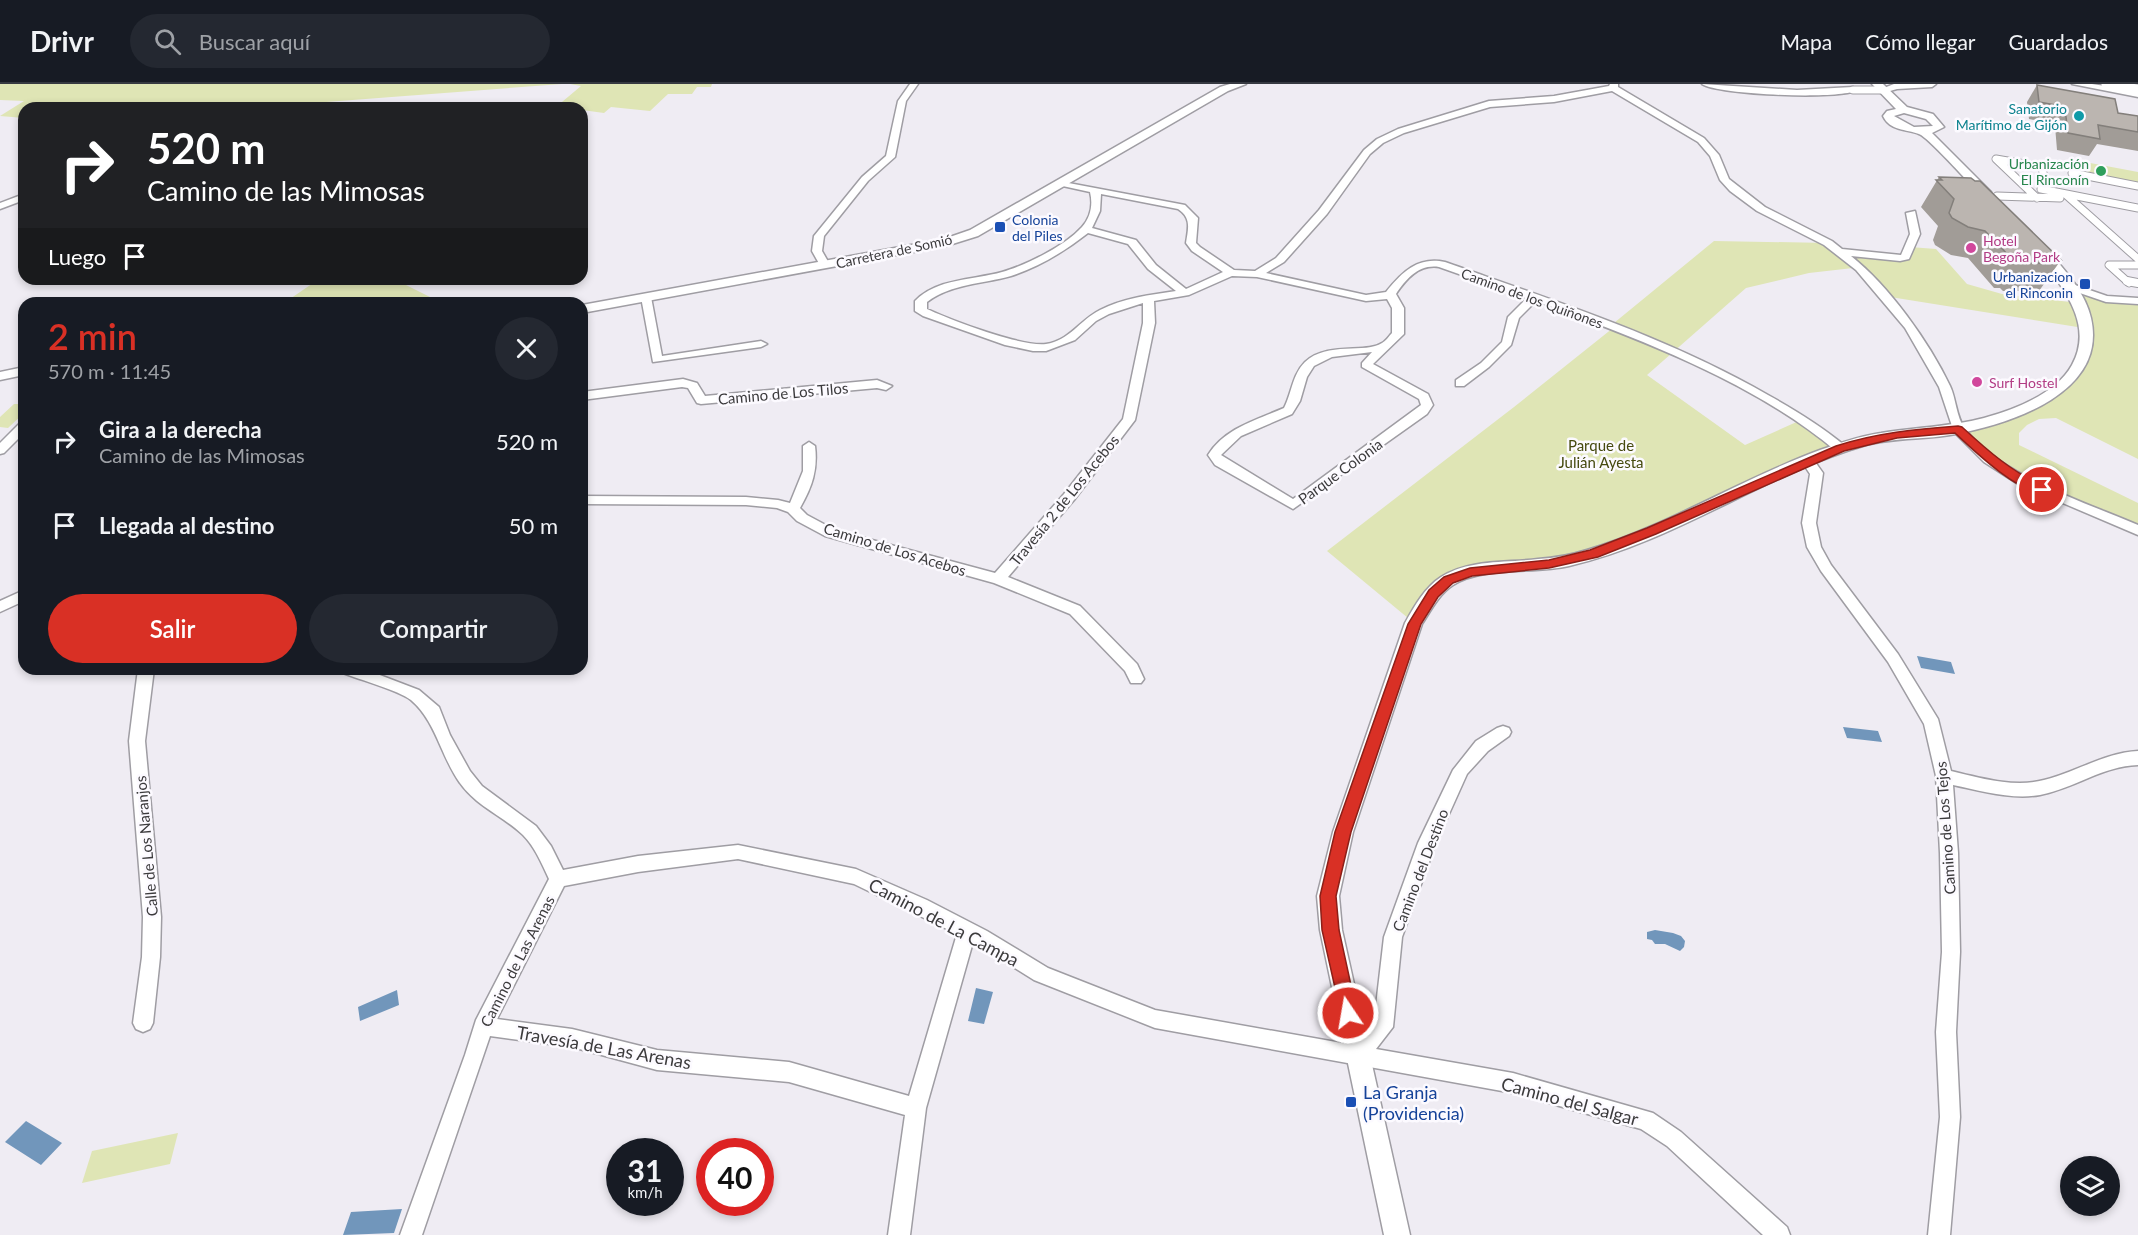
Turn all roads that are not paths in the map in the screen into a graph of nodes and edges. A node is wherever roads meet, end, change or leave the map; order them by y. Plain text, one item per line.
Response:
1 (914, 84) edge
2 (1241, 84) edge
3 (1706, 84) edge
4 (1932, 84) edge
5 (2076, 84) edge
6 (2105, 84) edge
7 (1613, 86) edge
8 (1880, 87) edge
9 (2138, 88) edge
10 (1852, 90) joint
11 (2138, 94) edge
12 (1904, 110) junction
13 (1924, 131) junction
14 (2072, 173) dead end
15 (1061, 183) junction
16 (2024, 186) junction
17 (2138, 186) edge
18 (1095, 190) junction
19 (2046, 190) junction
20 (1997, 196) edge
21 (2067, 196) junction
22 (2037, 198) junction
23 (18, 199) edge
24 (0, 206) edge
25 (2138, 208) edge
26 (2002, 210) edge
27 (1911, 213) dead end
28 (1086, 230) junction
29 (2031, 239) edge
30 (1841, 252) junction
31 (2138, 264) edge
32 (825, 265) junction
33 (1231, 273) junction
34 (1257, 274) junction
35 (2138, 283) edge
36 (2075, 288) junction
37 (1185, 293) junction
38 (1390, 294) junction
39 (646, 297) junction
40 (1366, 298) junction
41 (1533, 298) junction
42 (1148, 299) junction
43 (2138, 302) edge
44 (588, 308) edge
45 (1398, 317) junction
46 (761, 344) dead end
47 (1386, 347) junction
48 (1342, 353) junction
49 (1366, 365) junction
50 (18, 372) edge
51 (0, 376) edge
52 (1460, 383) dead end
53 (886, 386) dead end
54 (588, 395) edge
55 (1958, 429) junction
56 (18, 432) edge
57 (809, 446) dead end
58 (1840, 448) junction
59 (0, 450) edge
60 (1808, 462) junction
61 (588, 500) edge
62 (793, 508) junction
63 (2138, 530) edge
64 (998, 579) junction
65 (18, 598) edge
66 (0, 607) edge
67 (145, 675) edge
68 (364, 675) edge
69 (1136, 679) dead end
70 (1503, 732) dead end
71 (2138, 758) edge
72 (1944, 776) junction
73 (558, 879) junction
74 (967, 930) junction
75 (143, 1023) dead end
76 (483, 1026) junction
77 (1357, 1055) junction
78 (916, 1108) junction
79 (411, 1235) edge
80 (898, 1235) edge
81 (1397, 1235) edge
82 (1779, 1235) edge
83 (1939, 1235) edge

1 - 32 street
2 - 15 street, Carretera de Somió
3 - 10 street
4 - 8 street
5 - 11 street
6 - 9 street
7 - 30 street
7 - 34 street
8 - 10 street
8 - 12 street
12 - 13 street
12 - 13 street
13 - 26 street
14 - 17 street
15 - 18 street
15 - 32 street, Carretera de Somió
16 - 19 street
16 - 19 street
16 - 22 street
18 - 28 street
18 - 33 street
19 - 21 street
20 - 22 street
21 - 22 street
21 - 25 street
21 - 31 street
23 - 24 street
27 - 30 street
28 - 37 street
28 - 42 street
29 - 36 street
30 - 55 street
31 - 35 street
32 - 39 street, Carretera de Somió
33 - 34 street
33 - 37 street
34 - 40 street
36 - 43 street
36 - 55 street
37 - 42 street
38 - 40 street
38 - 41 street, Camino de los Quiñones
38 - 45 street
39 - 44 street, Carretera de Somió
39 - 46 street
40 - 45 street
41 - 52 street
41 - 58 street, Camino de los Quiñones
42 - 64 street, Travesía 2 de Los Acebos
45 - 47 street
47 - 48 street, Parque Colonia
47 - 49 street
48 - 49 street, Parque Colonia
48 - 49 street, Parque Colonia
50 - 51 street
53 - 54 street, Camino de Los Tilos
55 - 58 street
55 - 63 street
56 - 59 street
57 - 62 street
58 - 60 street
60 - 72 street, Camino de Los Tejos
60 - 77 street
61 - 62 street, Camino de Los Acebos
62 - 64 street, Camino de Los Acebos
64 - 69 street, Camino de Los Acebos
65 - 66 street
67 - 75 street, Calle de Los Naranjos
68 - 73 street, Camino de Las Arenas
70 - 77 street, Camino del Destino
71 - 72 street
72 - 83 street, Camino de Los Tejos
73 - 74 street, Camino de La Campa
73 - 76 street, Camino de Las Arenas
74 - 77 street, Camino de La Campa
74 - 78 street
76 - 78 street, Travesía de Las Arenas
76 - 79 street, Camino de Las Arenas
77 - 81 street
77 - 82 street, Camino del Salgar
78 - 80 street

